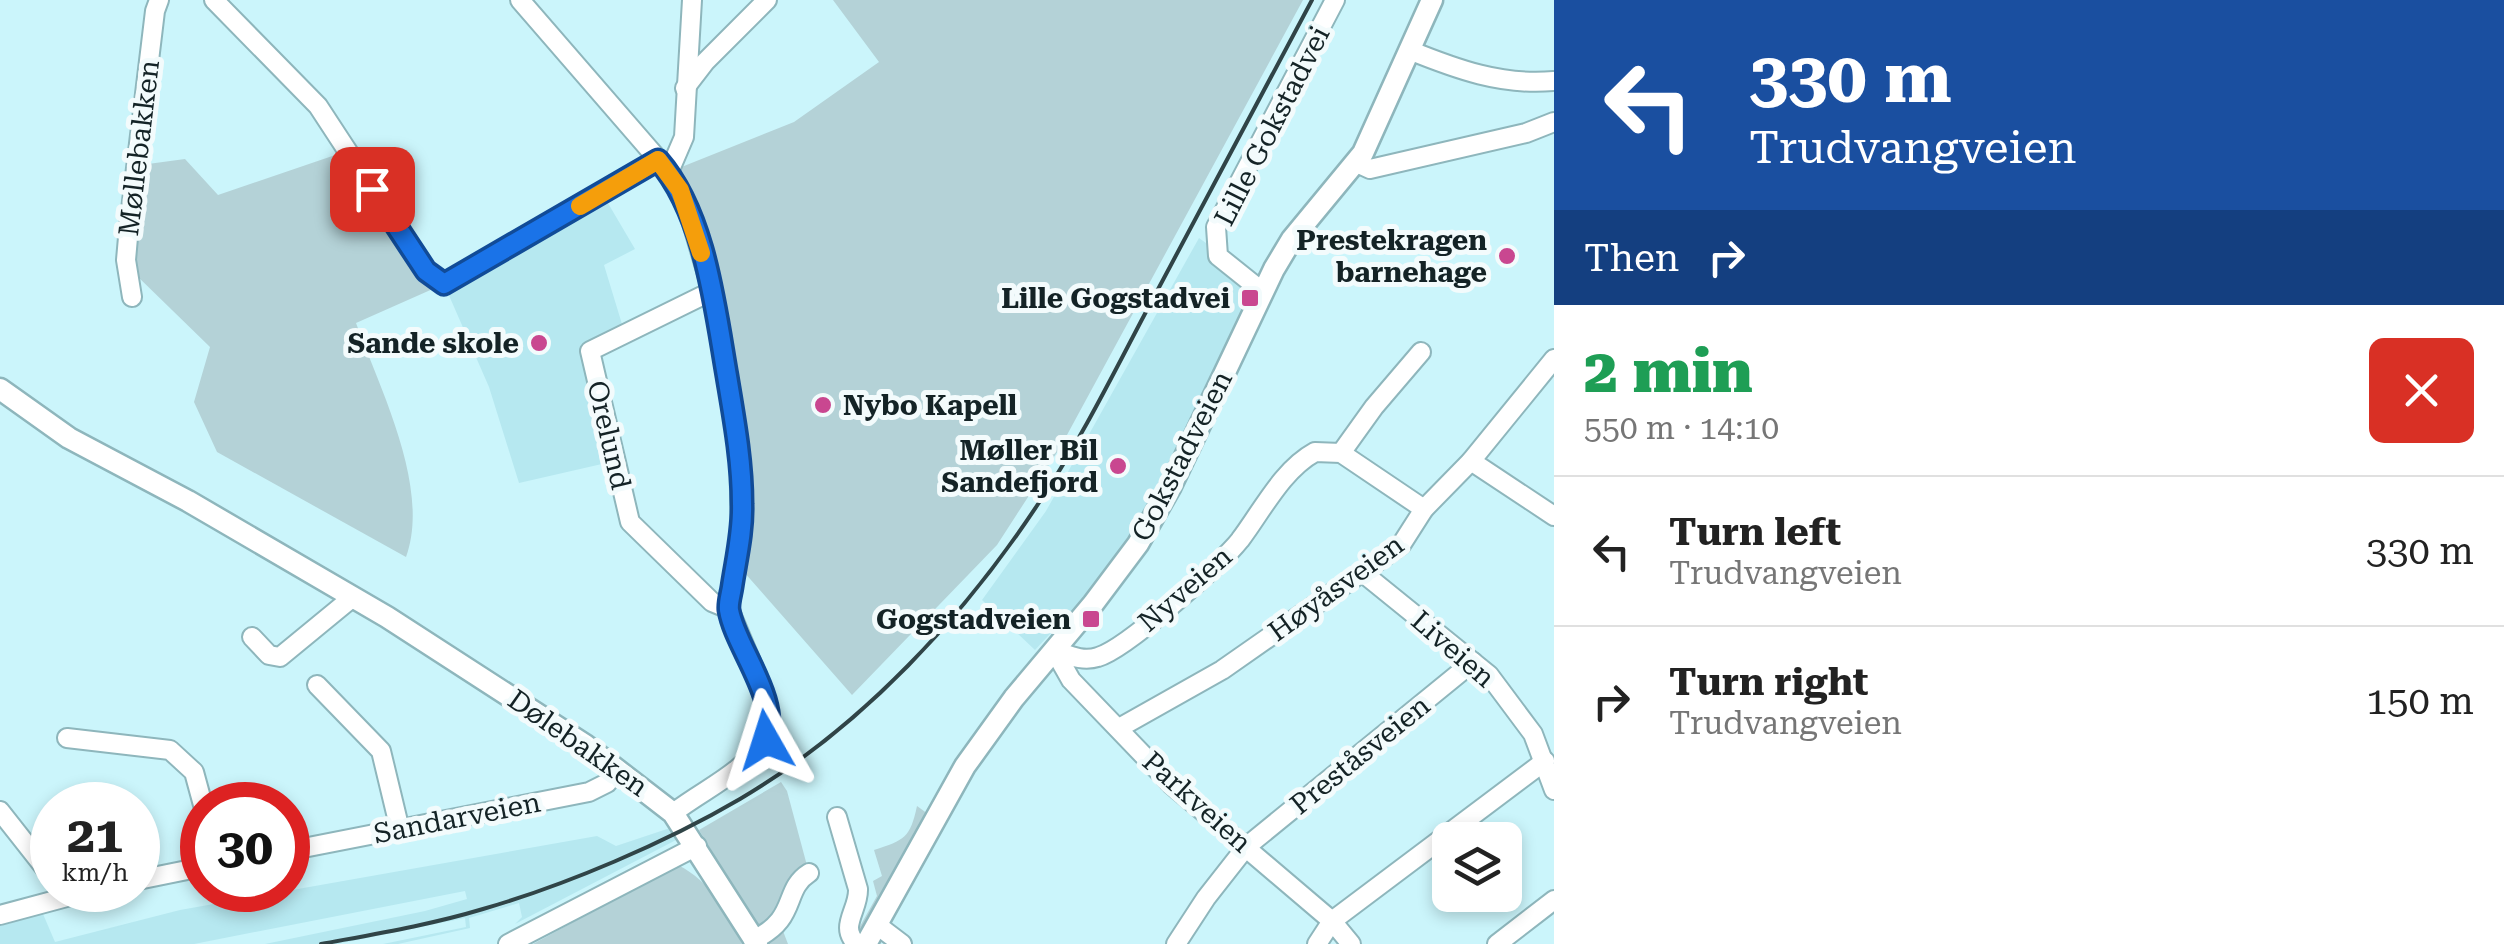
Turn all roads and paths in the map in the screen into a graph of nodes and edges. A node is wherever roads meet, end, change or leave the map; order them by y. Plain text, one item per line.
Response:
1 (160, 0) edge
2 (214, 0) edge
3 (520, 0) edge
4 (692, 0) edge
5 (767, 0) edge
6 (1336, 0) edge
7 (1432, 0) edge
8 (1409, 50) junction
9 (1554, 81) edge
10 (684, 88) junction
11 (1554, 122) edge
12 (1357, 163) junction
13 (664, 166) junction
14 (712, 291) junction
15 (1263, 292) junction
16 (132, 297) dead end
17 (1421, 352) dead end
18 (1554, 360) edge
19 (0, 389) edge
20 (1341, 453) junction
21 (1471, 461) junction
22 (1424, 509) junction
23 (1554, 516) edge
24 (1363, 573) junction
25 (352, 597) junction
26 (729, 609) junction
27 (252, 637) dead end
28 (1054, 650) junction
29 (1473, 662) junction
30 (317, 686) dead end
31 (1119, 728) junction
32 (67, 738) dead end
33 (1544, 761) junction
34 (617, 769) junction
35 (197, 782) edge
36 (1554, 790) edge
37 (0, 811) edge
38 (673, 813) junction
39 (837, 817) dead end
40 (400, 830) junction
41 (696, 846) junction
42 (310, 847) edge
43 (1246, 848) junction
44 (30, 849) edge
45 (809, 873) dead end
46 (1554, 900) edge
47 (30, 904) edge
48 (0, 915) edge
49 (1332, 921) junction
50 (877, 925) junction
51 (755, 942) edge
52 (508, 944) edge
53 (857, 944) edge
54 (866, 944) edge
55 (902, 944) edge
56 (1176, 944) edge
57 (1316, 944) edge
58 (1351, 944) edge
59 (1496, 944) edge

1 - 16 street, Møllebakken
2 - 13 street
3 - 13 street
4 - 10 street
5 - 10 street
6 - 15 street, Lille Gokstadvei
7 - 8 main road, Gokstadveien
8 - 9 street
8 - 12 main road, Gokstadveien
10 - 13 street
11 - 12 street
12 - 15 main road, Gokstadveien
13 - 14 street
14 - 26 street
14 - 26 street, Orelund
15 - 28 main road, Gokstadveien
17 - 20 street
18 - 21 street, Høyåsveien
19 - 25 main road, Dølebakken
20 - 22 street
20 - 28 street, Nyveien
21 - 22 street, Høyåsveien
21 - 23 street
22 - 24 street, Høyåsveien
24 - 29 street, Liveien
24 - 31 street, Høyåsveien
25 - 27 street
25 - 34 main road, Dølebakken
26 - 38 street
28 - 31 street, Parkveien
28 - 50 main road, Gokstadveien
29 - 33 street, Liveien
29 - 43 street, Preståsveien
30 - 40 street
31 - 43 street, Parkveien
32 - 35 street
33 - 36 street, Liveien
33 - 49 street
34 - 38 main road, Dølebakken
34 - 40 street, Sandarveien
37 - 44 street
38 - 41 main road, Dølebakken
39 - 53 street
40 - 42 street, Sandarveien
41 - 51 main road, Dølebakken
41 - 52 street
43 - 49 street, Parkveien
43 - 56 street, Preståsveien
45 - 51 street
46 - 59 street
47 - 48 street
49 - 57 street
49 - 58 street, Parkveien
50 - 54 main road, Gokstadveien
50 - 55 street

